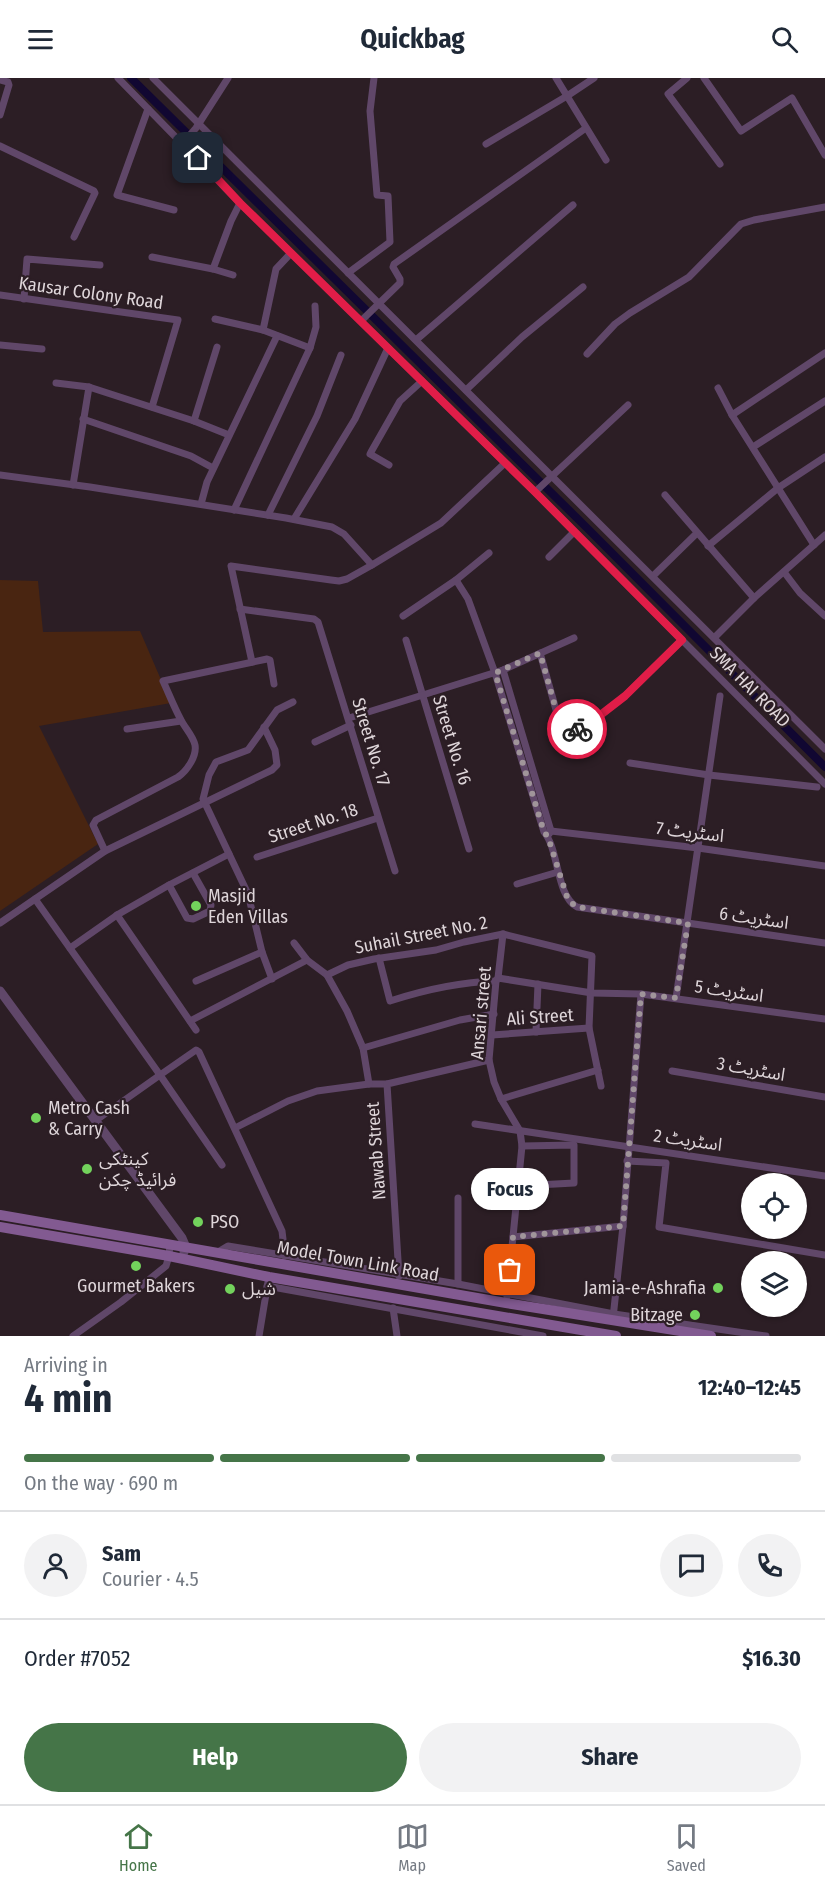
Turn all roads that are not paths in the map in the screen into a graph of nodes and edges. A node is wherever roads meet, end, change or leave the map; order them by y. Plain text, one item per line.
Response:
1 (118, 78) edge
2 (153, 78) edge
3 (228, 78) edge
4 (374, 78) edge
5 (594, 78) edge
6 (687, 78) edge
7 (704, 78) edge
8 (559, 79) edge
9 (0, 80) edge
10 (567, 96) junction
11 (148, 109) junction
12 (0, 115) edge
13 (198, 125) junction
14 (586, 128) junction
15 (186, 140) junction
16 (486, 144) dead end
17 (0, 146) edge
18 (825, 155) edge
19 (606, 160) dead end
20 (720, 164) dead end
21 (240, 203) junction
22 (573, 206) dead end
23 (825, 207) edge
24 (174, 210) dead end
25 (74, 237) dead end
26 (291, 253) junction
27 (152, 257) dead end
28 (100, 265) dead end
29 (213, 269) junction
30 (348, 273) junction
31 (233, 275) dead end
32 (583, 287) dead end
33 (0, 296) edge
34 (24, 299) junction
35 (377, 305) junction
36 (315, 306) dead end
37 (216, 319) dead end
38 (363, 319) junction
39 (263, 330) junction
40 (277, 336) junction
41 (416, 340) junction
42 (0, 345) edge
43 (217, 347) dead end
44 (310, 348) junction
45 (388, 348) junction
46 (42, 349) dead end
47 (587, 354) dead end
48 (825, 354) edge
49 (341, 355) dead end
50 (422, 381) junction
51 (56, 383) dead end
52 (88, 387) junction
53 (718, 388) dead end
54 (466, 390) junction
55 (825, 400) edge
56 (628, 405) dead end
57 (152, 407) junction
58 (732, 415) junction
59 (83, 419) junction
60 (194, 421) junction
61 (229, 435) junction
62 (753, 447) junction
63 (825, 457) edge
64 (505, 463) junction
65 (389, 465) dead end
66 (213, 468) junction
67 (0, 475) edge
68 (550, 477) junction
69 (73, 485) junction
70 (778, 488) junction
71 (537, 490) junction
72 (665, 495) dead end
73 (201, 504) junction
74 (234, 510) junction
75 (268, 515) junction
76 (294, 519) junction
77 (574, 532) junction
78 (697, 532) junction
79 (825, 535) edge
80 (814, 544) junction
81 (708, 546) junction
82 (489, 553) dead end
83 (549, 557) dead end
84 (372, 565) junction
85 (784, 572) junction
86 (653, 576) junction
87 (456, 580) junction
88 (753, 598) junction
89 (240, 609) junction
90 (403, 616) dead end
91 (825, 616) edge
92 (715, 637) junction
93 (574, 638) dead end
94 (406, 640) dead end
95 (682, 640) junction
96 (540, 653) junction
97 (252, 662) junction
98 (499, 672) junction
99 (274, 684) dead end
100 (423, 695) junction
101 (720, 696) dead end
102 (293, 702) dead end
103 (181, 721) junction
104 (350, 721) junction
105 (264, 727) junction
106 (127, 729) dead end
107 (315, 742) dead end
108 (825, 749) edge
109 (630, 763) dead end
110 (709, 775) junction
111 (825, 784) edge
112 (817, 787) dead end
113 (205, 804) junction
114 (378, 818) junction
115 (549, 834) junction
116 (698, 848) junction
117 (469, 849) dead end
118 (105, 851) junction
119 (229, 854) junction
120 (257, 856) dead end
121 (825, 866) edge
122 (395, 871) dead end
123 (558, 872) junction
124 (193, 873) junction
125 (517, 884) dead end
126 (168, 885) junction
127 (35, 899) junction
128 (117, 915) junction
129 (0, 923) edge
130 (688, 923) junction
131 (503, 934) junction
132 (294, 943) dead end
133 (825, 943) edge
134 (70, 948) junction
135 (262, 952) junction
136 (379, 958) junction
137 (307, 960) junction
138 (327, 975) junction
139 (272, 979) junction
140 (497, 979) junction
141 (196, 981) dead end
142 (538, 984) junction
143 (0, 992) edge
144 (592, 993) junction
145 (641, 994) junction
146 (676, 998) junction
147 (494, 1014) junction
148 (825, 1020) edge
149 (190, 1021) junction
150 (589, 1028) junction
151 (196, 1030) dead end
152 (536, 1032) junction
153 (492, 1035) junction
154 (363, 1048) junction
155 (489, 1060) junction
156 (598, 1070) junction
157 (672, 1071) dead end
158 (160, 1075) junction
159 (369, 1084) junction
160 (387, 1084) junction
161 (601, 1086) dead end
162 (825, 1097) edge
163 (501, 1099) junction
164 (95, 1121) junction
165 (475, 1124) dead end
166 (235, 1128) junction
167 (520, 1131) junction
168 (522, 1146) junction
169 (628, 1147) junction
170 (627, 1161) junction
171 (222, 1165) dead end
172 (825, 1176) edge
173 (519, 1186) junction
174 (458, 1198) dead end
175 (0, 1215) edge
176 (623, 1226) junction
177 (0, 1227) edge
178 (513, 1237) junction
179 (170, 1244) junction
180 (185, 1247) junction
181 (825, 1255) edge
182 (169, 1256) junction
183 (183, 1259) junction
184 (285, 1260) junction
185 (399, 1279) junction
186 (268, 1281) junction
187 (458, 1284) junction
188 (308, 1293) junction
189 (507, 1298) junction
190 (306, 1302) dead end
191 (393, 1308) junction
192 (613, 1317) junction
193 (514, 1333) edge
194 (697, 1335) edge
195 (74, 1336) edge
196 (259, 1336) edge
197 (397, 1336) edge
198 (543, 1336) edge
199 (616, 1336) edge
200 (711, 1336) edge
201 (766, 1336) edge

1 - 11 street, SMA HAI ROAD
2 - 13 street
3 - 13 street
4 - 30 street
5 - 10 street
6 - 20 street
7 - 18 street
8 - 10 street
9 - 12 street
10 - 14 street
10 - 16 street
11 - 15 street, SMA HAI ROAD
11 - 24 street
13 - 15 street
13 - 30 street
14 - 19 street
14 - 35 street
15 - 21 street, SMA HAI ROAD
17 - 25 street
21 - 26 street, SMA HAI ROAD
21 - 29 street
22 - 41 street
23 - 47 street
26 - 38 street, SMA HAI ROAD
26 - 39 street
27 - 29 street
28 - 34 street
29 - 31 street
30 - 35 street
32 - 54 street
33 - 34 street, Kausar Colony Road
34 - 57 street, Kausar Colony Road
35 - 38 street
35 - 41 street
36 - 44 street
37 - 39 street
38 - 45 street, SMA HAI ROAD
39 - 40 street
40 - 44 street
40 - 61 street
41 - 54 street
42 - 46 street
43 - 60 street
44 - 74 street
45 - 50 street, SMA HAI ROAD
45 - 76 street
48 - 58 street
49 - 75 street
50 - 64 street, SMA HAI ROAD
50 - 65 street
51 - 52 street
52 - 57 street
52 - 59 street
53 - 58 street
54 - 68 street
55 - 62 street
56 - 68 street
57 - 60 street
58 - 62 street
59 - 66 street
59 - 69 street
60 - 61 street
61 - 66 street
62 - 70 street
63 - 70 street
64 - 71 street, SMA HAI ROAD
64 - 84 street
66 - 73 street
67 - 69 street
68 - 71 street
68 - 86 street
69 - 73 street
70 - 80 street
70 - 81 street
71 - 77 street, SMA HAI ROAD
72 - 78 street
73 - 74 street
74 - 75 street
75 - 76 street
76 - 84 street
77 - 83 street
77 - 95 street, SMA HAI ROAD
78 - 81 street
78 - 86 street
79 - 80 street
80 - 85 street
81 - 88 street
82 - 87 street
84 - 89 street
85 - 88 street
85 - 91 street
86 - 92 street
87 - 90 street
87 - 98 street
88 - 92 street
89 - 97 street
89 - 104 street, Street No. 17
92 - 108 street
93 - 96 street
94 - 100 street, Street No. 16
95 - 96 street
95 - 111 street, SMA HAI ROAD
96 - 98 street
97 - 99 street
97 - 103 street
98 - 100 street
98 - 115 street
100 - 104 street
100 - 117 street, Street No. 16
101 - 110 street
102 - 105 street
103 - 106 street
103 - 118 street
104 - 107 street
104 - 114 street, Street No. 17
105 - 113 street
105 - 113 street
109 - 110 street
110 - 112 street
110 - 116 street
113 - 118 street
113 - 119 street
114 - 120 street, Street No. 18
114 - 122 street, Street No. 17
115 - 116 street, اسٹریٹ 7
115 - 123 street
116 - 121 street, اسٹریٹ 7
116 - 130 street
118 - 127 street
119 - 124 street
119 - 135 street
123 - 125 street
123 - 130 street, اسٹریٹ 6
124 - 126 street
124 - 126 street
126 - 128 street
127 - 129 street
127 - 134 street
128 - 134 street
128 - 149 street
130 - 133 street, اسٹریٹ 6
130 - 146 street
131 - 136 street, Suhail Street No. 2
131 - 140 street, Ansari street
131 - 144 street, Suhail Street No. 2
132 - 137 street
134 - 158 street
135 - 139 street
135 - 141 street
136 - 138 street, Suhail Street No. 2
136 - 140 street, اسٹریٹ 5
137 - 138 street
137 - 139 street
138 - 154 street
139 - 149 street
140 - 142 street, اسٹریٹ 5
140 - 147 street, Ansari street
142 - 144 street, اسٹریٹ 5
142 - 152 street
143 - 164 street
144 - 145 street, اسٹریٹ 5
144 - 150 street
145 - 146 street, اسٹریٹ 5
145 - 169 street
146 - 148 street, اسٹریٹ 5
147 - 153 street, Ansari street
147 - 154 street
149 - 151 street
150 - 152 street, Ali Street
150 - 156 street
152 - 153 street, Ali Street
153 - 155 street, Ansari street
154 - 159 street
155 - 160 street, Nawab Street
155 - 163 street, Ansari street
156 - 161 street
156 - 163 street
157 - 162 street, اسٹریٹ 3
158 - 164 street
158 - 166 street
158 - 171 street
159 - 160 street
159 - 166 street
160 - 185 street, Nawab Street
163 - 167 street, Ansari street
164 - 180 street
165 - 167 street, اسٹریٹ 2
166 - 184 street
167 - 168 street, Ansari street
167 - 169 street, اسٹریٹ 2
168 - 173 street, Ansari street
168 - 173 street
169 - 170 street
169 - 172 street, اسٹریٹ 2
170 - 176 street
170 - 181 street
173 - 178 street, Ansari street
174 - 187 street
175 - 179 main road, Model Town Link Road
176 - 178 street
176 - 192 street
177 - 182 main road, Model Town Link Road
178 - 189 street, Ansari street
179 - 180 main road, Model Town Link Road
179 - 182 street
180 - 183 street
180 - 184 main road, Model Town Link Road
182 - 183 main road, Model Town Link Road
182 - 195 street
183 - 186 main road, Model Town Link Road
184 - 185 main road, Model Town Link Road
185 - 187 street
185 - 189 main road, Model Town Link Road
186 - 188 street
186 - 196 street
186 - 199 main road, Model Town Link Road
187 - 189 street
188 - 190 street
188 - 191 street
189 - 192 main road, Model Town Link Road
191 - 193 street
191 - 197 street
192 - 194 main road, Model Town Link Road
192 - 201 street
193 - 198 street
194 - 200 main road, Model Town Link Road

